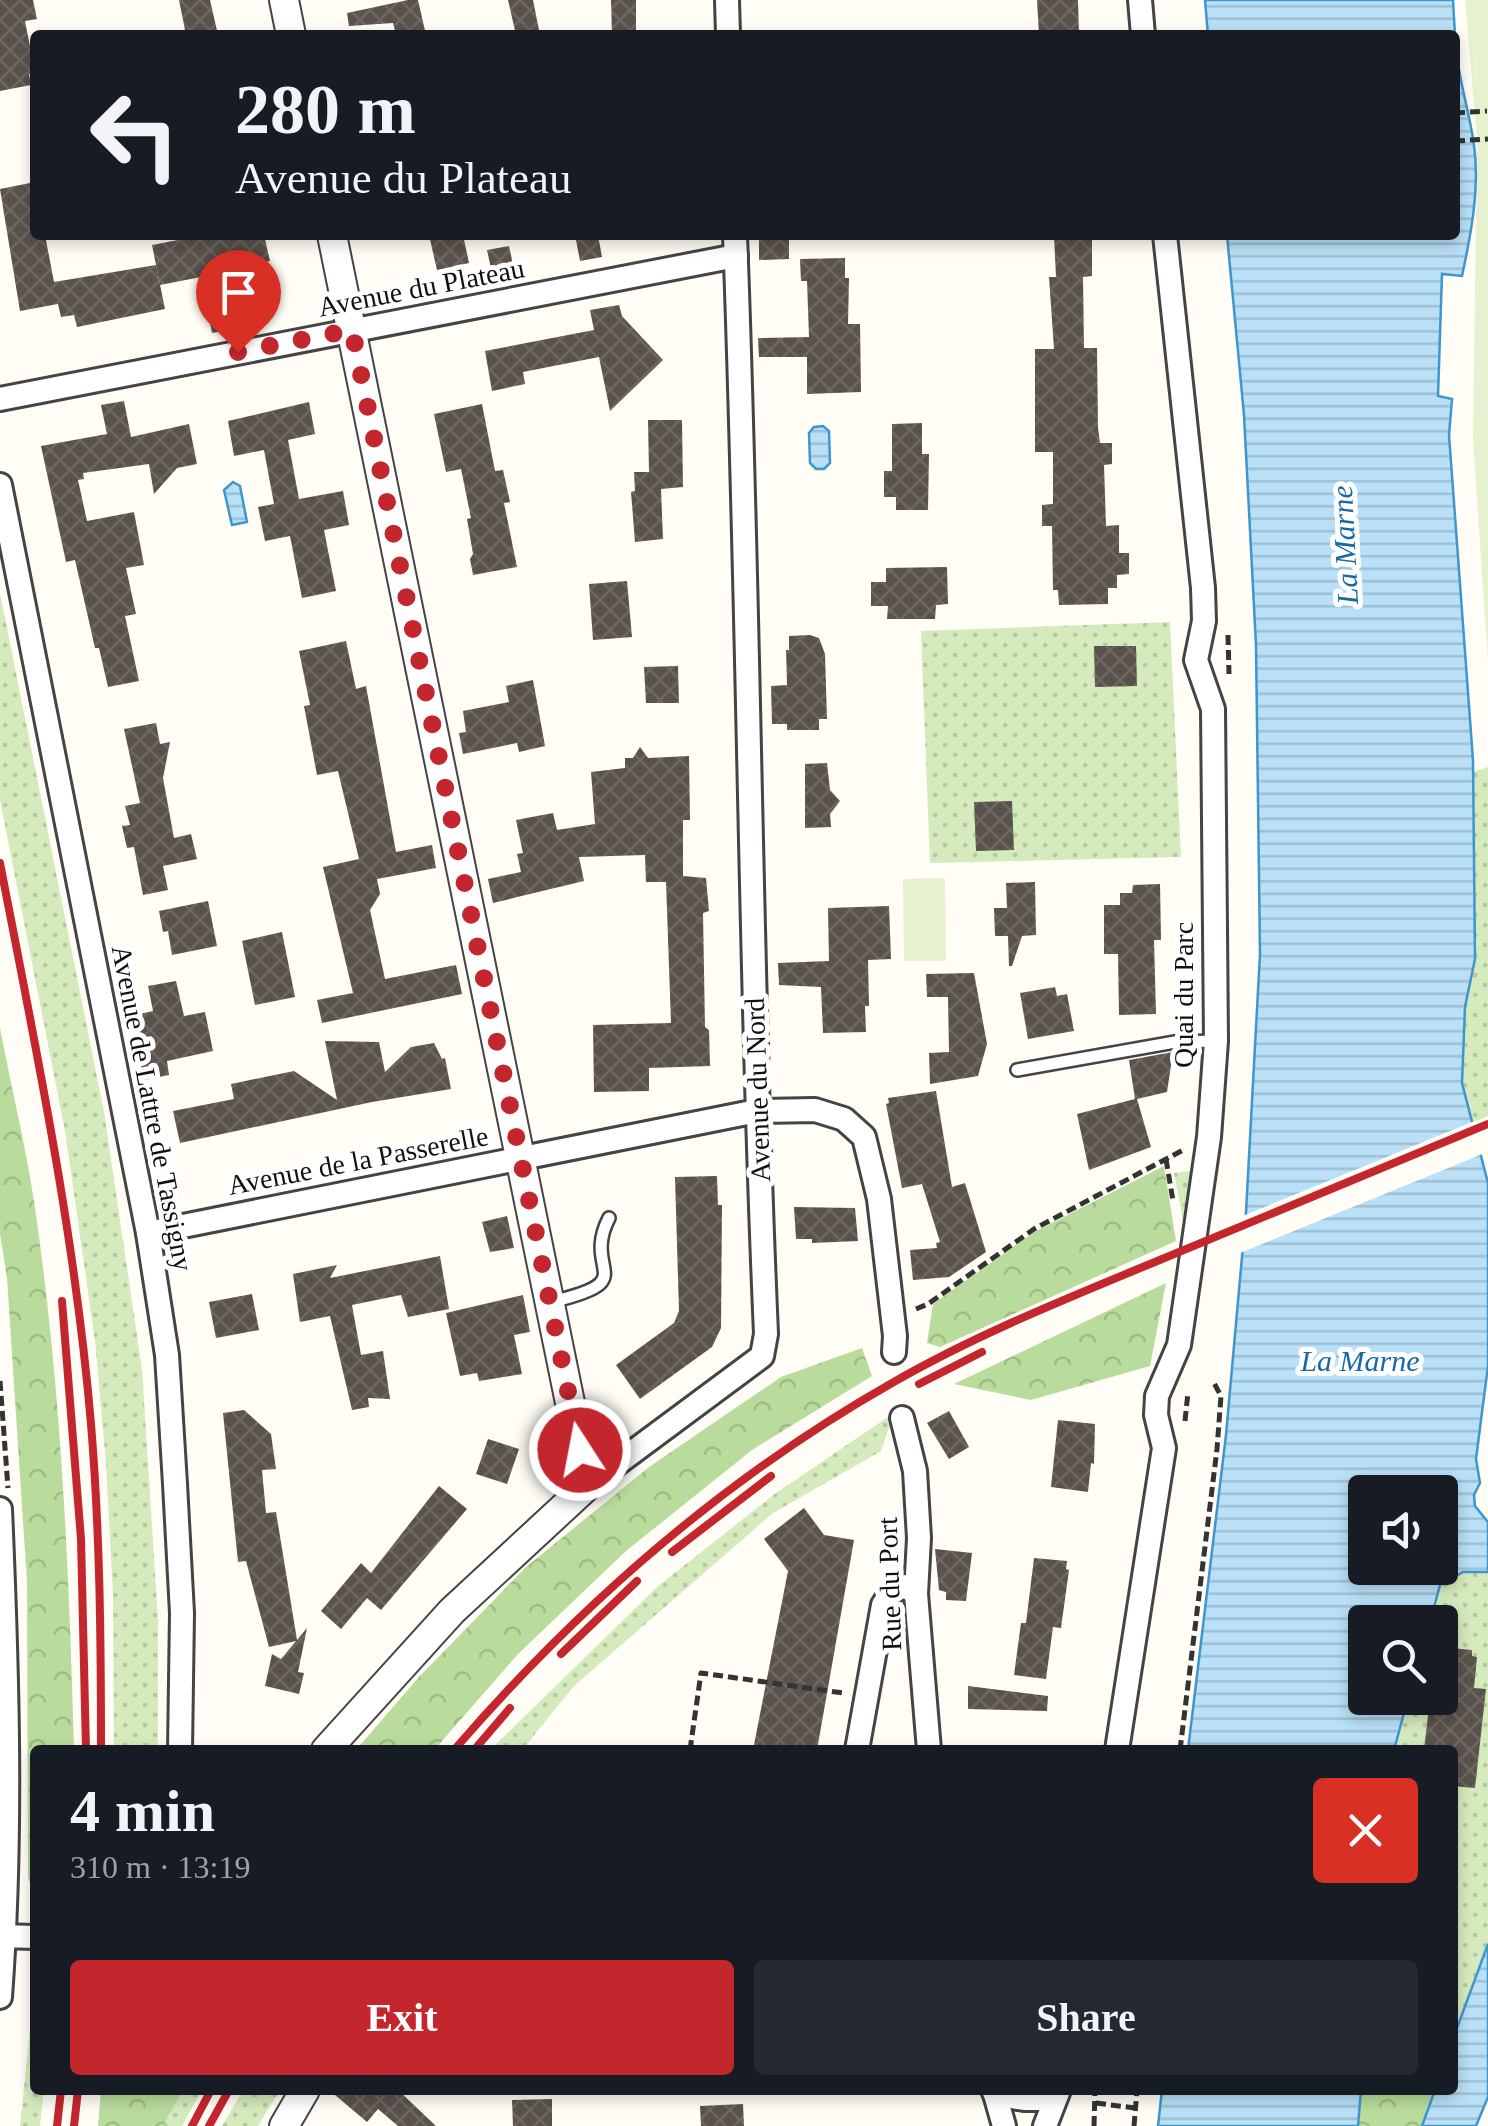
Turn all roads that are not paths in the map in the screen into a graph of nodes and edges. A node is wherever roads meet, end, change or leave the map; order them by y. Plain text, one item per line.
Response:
1 (284, 0) edge
2 (727, 0) edge
3 (1140, 0) edge
4 (291, 30) edge
5 (728, 30) edge
6 (1143, 30) edge
7 (333, 240) edge
8 (1166, 240) edge
9 (736, 245) edge
10 (352, 330) junction
11 (0, 399) edge
12 (0, 485) edge
13 (1216, 1041) junction
14 (1017, 1070) dead end
15 (757, 1111) junction
16 (522, 1158) junction
17 (609, 1218) dead end
18 (148, 1233) junction
19 (551, 1302) junction
20 (894, 1352) dead end
21 (902, 1418) dead end
22 (587, 1486) junction
23 (0, 1509) edge
24 (916, 1594) junction
25 (180, 1745) edge
26 (331, 1745) edge
27 (858, 1745) edge
28 (929, 1745) edge
29 (1118, 1745) edge
30 (2, 1936) edge
31 (30, 1937) edge
32 (0, 1997) edge
33 (302, 2095) edge
34 (995, 2095) edge
35 (1007, 2095) edge
36 (1056, 2095) edge
37 (284, 2126) edge
38 (1004, 2126) edge
39 (1045, 2126) edge

1 - 4 street
2 - 5 street
3 - 6 street
7 - 10 street
8 - 13 street, Quai du Parc
9 - 10 street, Avenue du Plateau
9 - 15 street, Avenue du Nord
10 - 11 street, Avenue du Plateau
10 - 16 street
12 - 18 street, Avenue de Lattre de Tassigny
13 - 14 lane
13 - 29 street, Quai du Parc
15 - 16 street, Avenue de la Passerelle
15 - 20 street
15 - 22 street, Avenue du Nord
16 - 18 street, Avenue de la Passerelle
16 - 19 street
17 - 19 lane
18 - 25 street, Avenue de Lattre de Tassigny
19 - 22 street
21 - 24 street, Rue du Port
22 - 26 street, Avenue du Nord
23 - 30 street
24 - 27 street
24 - 28 street, Rue du Port
30 - 31 street
30 - 32 street
33 - 37 street
34 - 38 street
35 - 36 street
36 - 39 street

